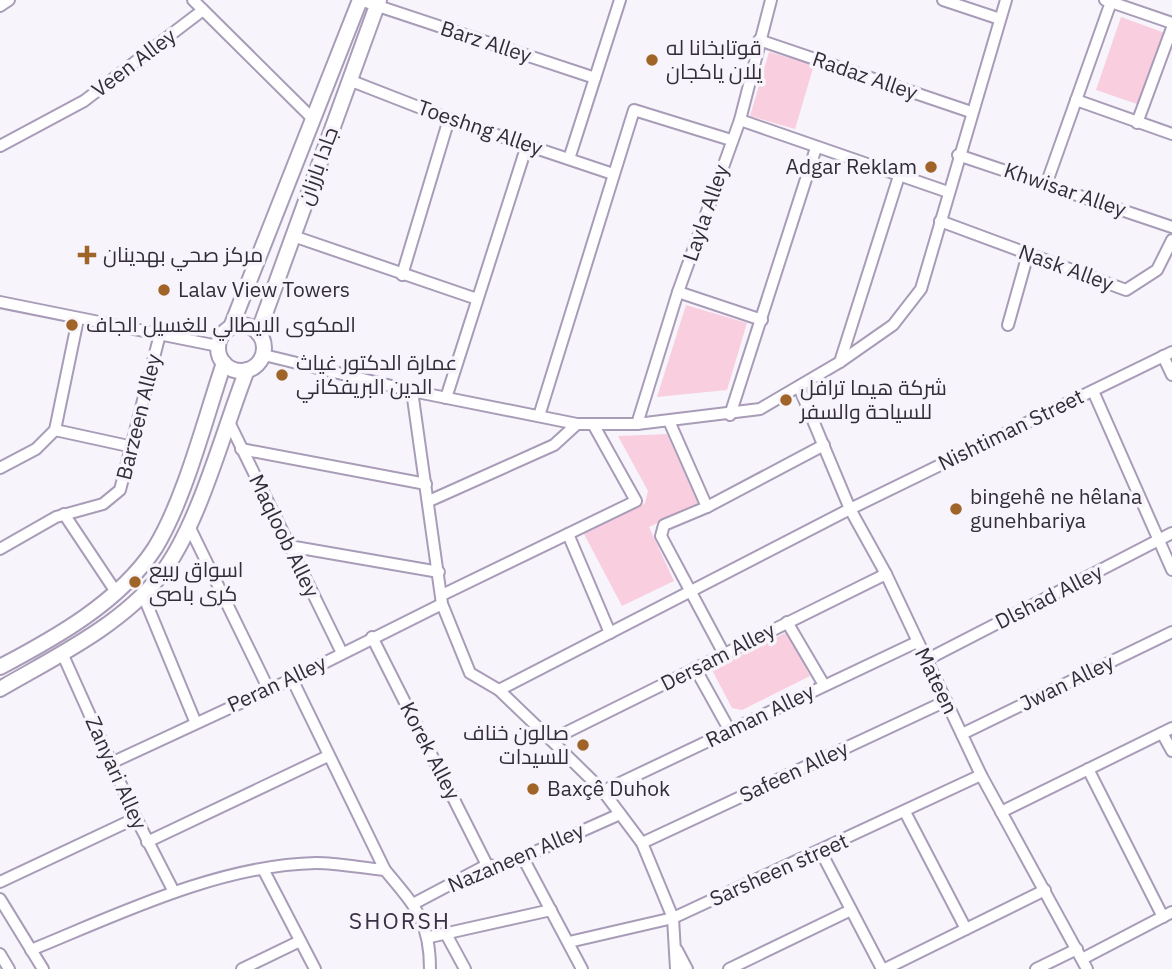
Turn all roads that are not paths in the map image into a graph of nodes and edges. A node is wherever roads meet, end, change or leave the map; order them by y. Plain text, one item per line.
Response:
1 (9, 0) edge
2 (192, 0) edge
3 (360, 0) edge
4 (621, 0) edge
5 (771, 0) edge
6 (943, 0) edge
7 (1006, 0) edge
8 (1108, 1) edge
9 (378, 3) edge
10 (0, 6) edge
11 (203, 10) junction
12 (1000, 19) junction
13 (1172, 23) edge
14 (1172, 28) edge
15 (759, 40) junction
16 (595, 78) junction
17 (349, 80) junction
18 (1076, 100) junction
19 (971, 112) junction
20 (449, 119) junction
21 (313, 120) junction
22 (740, 120) junction
23 (1137, 123) junction
24 (1172, 134) edge
25 (731, 140) junction
26 (527, 145) junction
27 (0, 146) edge
28 (816, 148) junction
29 (958, 155) junction
30 (569, 159) junction
31 (612, 174) junction
32 (899, 176) junction
33 (1047, 183) junction
34 (948, 192) junction
35 (940, 221) junction
36 (1172, 227) edge
37 (293, 236) junction
38 (1172, 240) edge
39 (1028, 254) junction
40 (402, 275) junction
41 (678, 292) junction
42 (477, 299) junction
43 (0, 302) edge
44 (78, 318) junction
45 (762, 320) junction
46 (1008, 325) dead end
47 (231, 327) junction
48 (258, 332) junction
49 (160, 334) junction
50 (218, 346) junction
51 (1168, 354) edge
52 (264, 355) junction
53 (840, 362) junction
54 (224, 363) junction
55 (247, 370) junction
56 (1172, 375) edge
57 (799, 387) junction
58 (1093, 390) junction
59 (412, 391) junction
60 (446, 398) junction
61 (730, 415) junction
62 (539, 416) junction
63 (227, 419) junction
64 (669, 421) junction
65 (577, 424) junction
66 (593, 424) junction
67 (636, 424) junction
68 (55, 429) junction
69 (824, 445) junction
70 (133, 447) junction
71 (241, 449) junction
72 (5, 461) edge
73 (0, 468) edge
74 (426, 484) junction
75 (429, 501) junction
76 (707, 507) junction
77 (850, 509) junction
78 (64, 514) junction
79 (189, 526) junction
80 (1172, 533) edge
81 (568, 534) junction
82 (1158, 540) junction
83 (289, 546) junction
84 (0, 549) edge
85 (1172, 570) edge
86 (439, 572) junction
87 (886, 574) junction
88 (116, 592) junction
89 (692, 592) junction
90 (143, 596) junction
91 (442, 600) junction
92 (787, 622) junction
93 (1172, 632) edge
94 (610, 633) junction
95 (372, 637) junction
96 (917, 642) junction
97 (62, 653) junction
98 (342, 653) junction
99 (724, 654) junction
100 (926, 660) junction
101 (0, 667) edge
102 (695, 668) junction
103 (292, 679) junction
104 (824, 685) junction
105 (0, 689) edge
106 (269, 690) junction
107 (499, 690) junction
108 (946, 701) junction
109 (195, 721) junction
110 (1167, 730) edge
111 (730, 731) junction
112 (962, 734) junction
113 (551, 740) junction
114 (1172, 751) edge
115 (328, 756) junction
116 (111, 763) junction
117 (1088, 769) junction
118 (981, 775) junction
119 (603, 791) junction
120 (905, 812) junction
121 (1001, 812) junction
122 (620, 814) junction
123 (136, 818) junction
124 (148, 842) junction
125 (642, 843) junction
126 (821, 852) junction
127 (523, 858) junction
128 (487, 865) junction
129 (263, 869) junction
130 (384, 870) junction
131 (0, 881) edge
132 (1045, 890) junction
133 (174, 892) junction
134 (0, 899) edge
135 (413, 904) junction
136 (551, 910) junction
137 (851, 910) junction
138 (4, 914) edge
139 (1168, 915) edge
140 (673, 918) junction
141 (966, 929) junction
142 (446, 934) junction
143 (430, 937) junction
144 (300, 941) junction
145 (569, 942) junction
146 (675, 946) junction
147 (31, 950) junction
148 (0, 954) edge
149 (1082, 959) edge
150 (9, 969) edge
151 (43, 969) edge
152 (242, 969) edge
153 (315, 969) edge
154 (430, 969) edge
155 (465, 969) edge
156 (582, 969) edge
157 (676, 969) edge
158 (687, 969) edge
159 (729, 969) edge
160 (883, 969) edge
161 (1036, 969) edge

1 - 10 street
2 - 11 street
3 - 9 street, Barz Alley
3 - 21 main road, جادا بارزان
4 - 16 street
5 - 15 street, Layla Alley
6 - 12 street
7 - 12 street
8 - 13 street
8 - 18 street
9 - 16 street, Barz Alley
9 - 17 main road, جادا بارزان
11 - 21 street
11 - 27 street, Veen Alley
12 - 19 street
14 - 23 street
15 - 19 street, Radaz Alley
15 - 22 street, Layla Alley
16 - 30 street
17 - 20 street, Toeshng Alley
17 - 37 main road, جادا بارزان
18 - 23 street
18 - 33 street
19 - 29 street
20 - 26 street, Toeshng Alley
20 - 40 street
21 - 47 main road, جادا بارزان
22 - 25 street, Layla Alley
22 - 28 street
23 - 24 street
25 - 31 street
25 - 41 street, Layla Alley
26 - 30 street, Toeshng Alley
26 - 42 street
28 - 32 street
28 - 45 street
29 - 33 street, Khwisar Alley
29 - 34 street
30 - 31 street, Toeshng Alley
31 - 62 street
32 - 34 street
32 - 53 street
33 - 36 street, Khwisar Alley
34 - 35 street
35 - 39 street, Nask Alley
35 - 53 street
37 - 40 street
37 - 48 main road, جادا بارزان
38 - 39 street, Nask Alley
39 - 46 street
40 - 42 street
41 - 45 street
41 - 67 street, Layla Alley
42 - 60 street
43 - 44 street
44 - 49 street
44 - 68 street
45 - 61 street
47 - 48 main road
47 - 50 main road
48 - 52 main road
49 - 50 street
49 - 70 street, Barzeen Alley
50 - 54 main road
51 - 56 street
51 - 58 street, Nishtiman Street
52 - 55 main road
52 - 59 street
53 - 57 street
54 - 55 main road
54 - 88 main road
55 - 63 main road
57 - 61 street
57 - 69 street, Mateen
58 - 77 street, Nishtiman Street
58 - 82 street
59 - 60 street
59 - 74 street
60 - 62 street
61 - 64 street
62 - 65 street
63 - 71 street, Maqloob Alley
63 - 79 main road
64 - 67 street
64 - 76 street
65 - 66 street
65 - 75 street
66 - 67 street
66 - 81 street, Peran Alley
68 - 70 street
68 - 72 street
69 - 76 street
69 - 77 street, Mateen
70 - 78 street, Barzeen Alley
71 - 74 street
71 - 83 street, Maqloob Alley
72 - 73 street
74 - 75 street
75 - 86 street
76 - 89 street
77 - 87 street, Mateen
77 - 89 street, Nishtiman Street
78 - 84 street, Barzeen Alley
78 - 88 street
79 - 90 main road
79 - 106 street
80 - 82 street, Dlshad Alley
81 - 91 street, Peran Alley
81 - 94 street
82 - 85 street
82 - 100 street, Dlshad Alley
83 - 86 street
83 - 98 street, Maqloob Alley
86 - 91 street
87 - 92 street, Dersam Alley
87 - 96 street, Mateen
88 - 101 main road
89 - 94 street, Nishtiman Street
89 - 99 street
90 - 97 main road
90 - 109 street
91 - 95 street, Peran Alley
91 - 107 street
92 - 99 street, Dersam Alley
92 - 104 street
93 - 112 street, Jwan Alley
94 - 107 street, Nishtiman Street
95 - 98 street, Peran Alley
95 - 128 street, Korek Alley
96 - 100 street, Mateen
96 - 104 street, Raman Alley
97 - 105 main road
97 - 116 street, Zanyari Alley
98 - 103 street, Peran Alley
99 - 102 street, Dersam Alley
100 - 108 street, Mateen
102 - 111 street
102 - 113 street, Dersam Alley
103 - 106 street, Peran Alley
103 - 115 street
104 - 111 street, Raman Alley
106 - 109 street, Peran Alley
107 - 113 street
108 - 112 street, Mateen
108 - 125 street, Safeen Alley
109 - 116 street, Peran Alley
110 - 114 street
110 - 117 street
111 - 119 street, Raman Alley
112 - 118 street, Mateen
113 - 119 street
115 - 124 street
115 - 130 street
116 - 123 street, Zanyari Alley
117 - 121 street
117 - 139 street
118 - 120 street, Sarsheen street
118 - 121 street, Mateen
119 - 122 street
120 - 126 street, Sarsheen street
120 - 141 street
121 - 132 street, Mateen
122 - 125 street
122 - 127 street, Nazaneen Alley
123 - 124 street, Zanyari Alley
123 - 131 street
124 - 133 street, Zanyari Alley
125 - 140 street
126 - 137 street
126 - 140 street, Sarsheen street
127 - 128 street, Nazaneen Alley
127 - 136 street
128 - 135 street, Nazaneen Alley
129 - 130 street
129 - 133 street
129 - 144 street
130 - 135 street
132 - 141 street
132 - 149 street, Mateen
133 - 147 street
134 - 138 street
135 - 143 street
136 - 142 street
136 - 145 street
137 - 159 street
137 - 160 street
138 - 147 street
139 - 149 street
140 - 145 street, Sarsheen street
140 - 146 street
141 - 160 street
142 - 143 street
142 - 155 street
143 - 154 street
144 - 152 street
144 - 153 street
145 - 156 street
146 - 157 street
146 - 158 street
147 - 151 street
148 - 150 street
149 - 161 street

